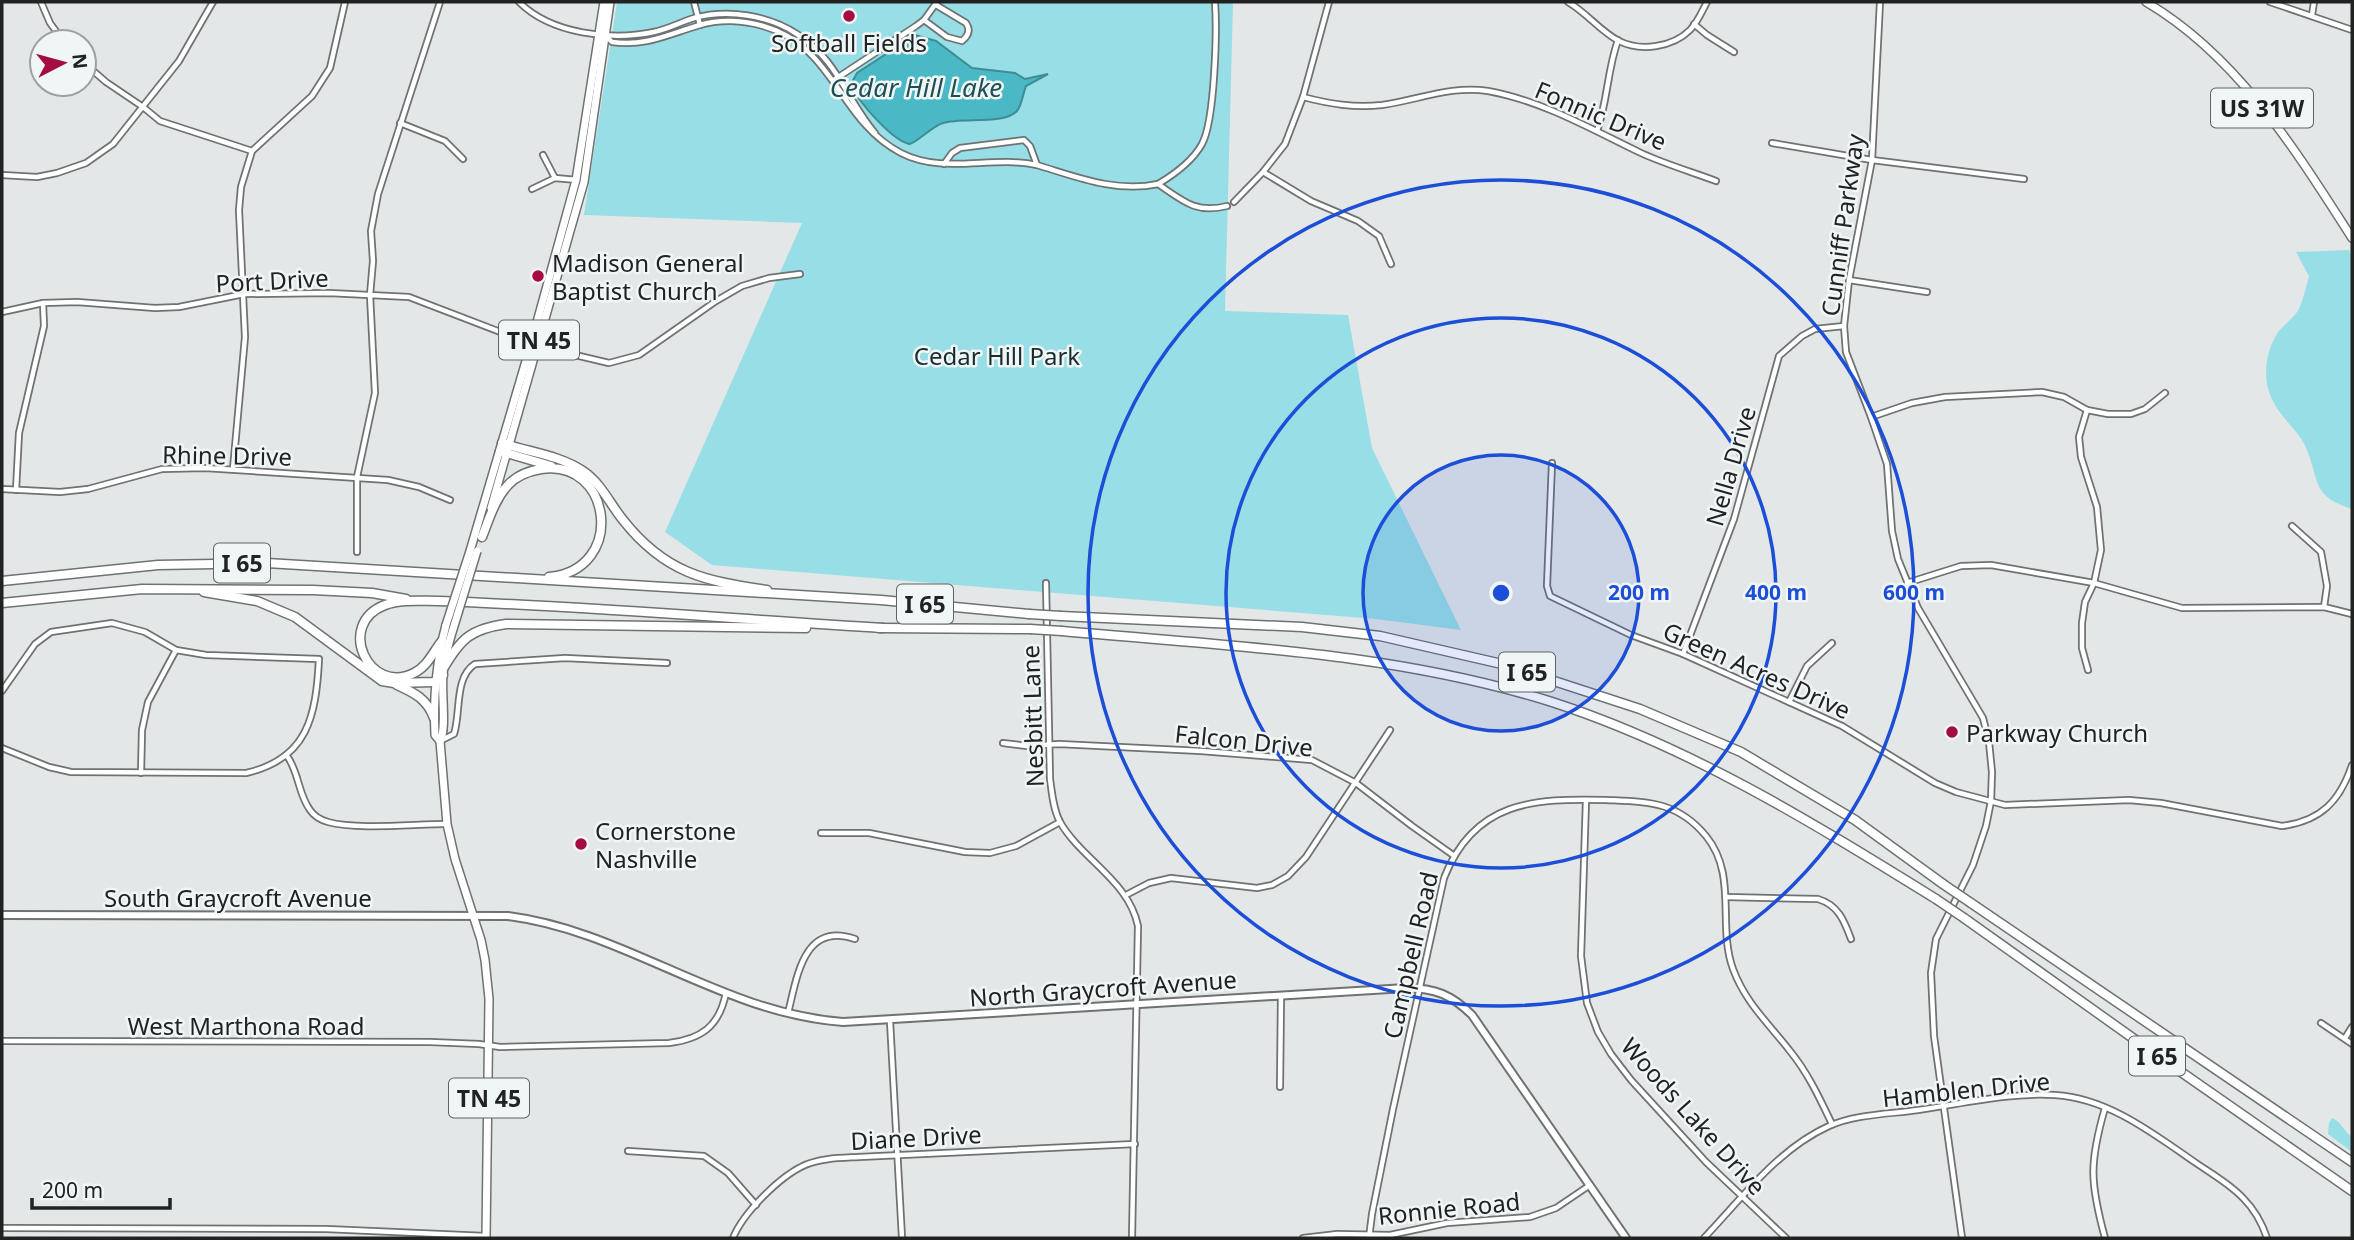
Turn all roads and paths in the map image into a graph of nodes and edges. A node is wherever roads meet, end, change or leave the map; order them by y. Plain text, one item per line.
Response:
1 (41, 2) edge
2 (213, 2) edge
3 (345, 2) edge
4 (439, 2) edge
5 (519, 2) edge
6 (604, 2) edge
7 (610, 2) edge
8 (694, 2) edge
9 (1215, 2) edge
10 (1329, 2) edge
11 (1568, 2) edge
12 (1707, 2) edge
13 (1880, 2) edge
14 (2149, 2) edge
15 (2270, 2) edge
16 (2314, 2) edge
17 (936, 3) edge
18 (2312, 15) junction
19 (697, 17) junction
20 (924, 20) junction
21 (1694, 24) junction
22 (700, 25) junction
23 (54, 28) edge
24 (2352, 30) edge
25 (602, 35) junction
26 (1618, 40) junction
27 (1734, 52) dead end
28 (98, 74) edge
29 (840, 77) junction
30 (834, 80) junction
31 (1303, 97) junction
32 (143, 107) junction
33 (400, 123) junction
34 (1597, 131) junction
35 (1772, 143) dead end
36 (892, 148) junction
37 (253, 151) junction
38 (543, 155) dead end
39 (463, 159) dead end
40 (1872, 160) junction
41 (944, 164) junction
42 (1037, 165) junction
43 (1263, 172) junction
44 (2, 176) edge
45 (555, 178) junction
46 (2024, 179) dead end
47 (580, 181) junction
48 (1716, 181) dead end
49 (1158, 184) junction
50 (532, 189) dead end
51 (1234, 202) dead end
52 (1227, 206) dead end
53 (2352, 238) edge
54 (1391, 264) dead end
55 (800, 274) dead end
56 (1849, 280) junction
57 (1927, 292) dead end
58 (244, 294) junction
59 (370, 295) junction
60 (43, 303) junction
61 (2, 312) edge
62 (1844, 326) junction
63 (534, 345) junction
64 (2165, 393) dead end
65 (2087, 410) junction
66 (1871, 417) junction
67 (504, 448) junction
68 (1552, 463) dead end
69 (233, 469) junction
70 (566, 471) junction
71 (357, 477) junction
72 (2, 489) edge
73 (16, 490) junction
74 (450, 500) dead end
75 (2292, 526) dead end
76 (482, 537) junction
77 (474, 551) junction
78 (357, 552) dead end
79 (483, 576) junction
80 (2, 581) edge
81 (1046, 583) dead end
82 (1907, 583) junction
83 (2094, 583) junction
84 (180, 589) junction
85 (822, 597) junction
86 (416, 601) junction
87 (2, 603) edge
88 (2324, 607) junction
89 (2352, 614) edge
90 (450, 626) junction
91 (883, 628) junction
92 (442, 641) junction
93 (1832, 643) dead end
94 (176, 650) junction
95 (1684, 654) junction
96 (667, 663) dead end
97 (2088, 670) dead end
98 (443, 672) junction
99 (434, 682) junction
100 (394, 683) junction
101 (2, 691) edge
102 (1789, 702) junction
103 (434, 718) junction
104 (1390, 730) dead end
105 (440, 741) junction
106 (1003, 743) dead end
107 (1049, 746) junction
108 (2, 748) edge
109 (287, 756) junction
110 (2352, 765) edge
111 (141, 773) junction
112 (1356, 783) junction
113 (1586, 800) junction
114 (1991, 801) junction
115 (1060, 822) junction
116 (447, 824) junction
117 (821, 833) dead end
118 (1453, 855) junction
119 (1126, 895) junction
120 (1726, 897) junction
121 (2, 915) edge
122 (475, 918) junction
123 (855, 939) dead end
124 (1851, 939) dead end
125 (1419, 988) junction
126 (726, 993) junction
127 (1281, 996) junction
128 (1138, 1005) junction
129 (788, 1014) junction
130 (890, 1021) junction
131 (2322, 1023) dead end
132 (2352, 1027) edge
133 (2345, 1038) junction
134 (2, 1041) edge
135 (2352, 1044) edge
136 (490, 1046) junction
137 (1280, 1087) dead end
138 (1944, 1106) junction
139 (2105, 1108) junction
140 (1832, 1125) junction
141 (1135, 1144) junction
142 (628, 1151) dead end
143 (899, 1155) junction
144 (2352, 1162) edge
145 (1590, 1185) junction
146 (2352, 1191) edge
147 (1743, 1197) junction
148 (755, 1205) junction
149 (2, 1228) edge
150 (1370, 1236) edge
151 (486, 1237) edge
152 (733, 1238) edge
153 (902, 1238) edge
154 (1132, 1238) edge
155 (1303, 1238) edge
156 (1626, 1238) edge
157 (1704, 1238) edge
158 (1786, 1238) edge
159 (1962, 1238) edge
160 (2105, 1238) edge
161 (2267, 1238) edge

1 - 23 street
2 - 32 street
3 - 37 street
4 - 33 street
5 - 25 street
6 - 25 main road, TN 45
7 - 25 main road, TN 45
8 - 19 street
9 - 49 street
10 - 31 street
11 - 26 street
12 - 21 street
13 - 40 street, Cunniff Parkway
14 - 53 main road, US 31W
15 - 18 street
16 - 18 street
17 - 20 street
17 - 20 street
18 - 24 street
19 - 22 street
19 - 25 street
19 - 29 street
20 - 29 street
21 - 26 street
21 - 27 street
22 - 25 street
22 - 30 street
25 - 47 main road, TN 45
26 - 34 street
28 - 32 street
29 - 30 street
29 - 36 street
30 - 36 street
31 - 34 street, Fonnic Drive
31 - 43 street
32 - 37 street
32 - 44 street
33 - 39 street
33 - 59 street
34 - 48 street, Fonnic Drive
35 - 40 street
36 - 41 street
37 - 58 street
38 - 45 street
40 - 46 street
40 - 56 street, Cunniff Parkway
41 - 42 street
41 - 42 street
42 - 49 street
43 - 51 street
43 - 54 street
45 - 47 street
45 - 50 street
47 - 63 main road, TN 45
49 - 52 street
55 - 63 street
56 - 57 street
56 - 62 street, Cunniff Parkway
58 - 59 street, Port Drive
58 - 60 street, Port Drive
58 - 69 street
59 - 63 street, Port Drive
59 - 71 street
60 - 61 street, Port Drive
60 - 73 street
62 - 66 street, Cunniff Parkway
62 - 95 street, Nella Drive
63 - 67 main road, TN 45
64 - 65 street
65 - 66 street
65 - 83 street
66 - 82 street, Cunniff Parkway
67 - 70 highway
67 - 76 main road, TN 45
67 - 77 main road, TN 45
67 - 85 highway
68 - 95 street, Green Acres Drive
69 - 71 street, Rhine Drive
69 - 73 street, Rhine Drive
70 - 76 highway
70 - 79 highway
71 - 74 street, Rhine Drive
71 - 78 street
72 - 73 street, Rhine Drive
75 - 88 street
76 - 77 main road, TN 45
77 - 90 main road, TN 45, bridge
79 - 80 highway, I 65
79 - 85 highway, I 65
81 - 107 street, Nesbitt Lane
82 - 83 street
82 - 114 street, Cunniff Parkway
83 - 88 street
83 - 97 street
84 - 86 highway, I 65
84 - 87 highway, I 65
84 - 100 highway
85 - 144 highway, I 65, bridge
86 - 91 highway, I 65
86 - 92 highway
88 - 89 street
90 - 92 main road, TN 45
90 - 98 main road, TN 45
91 - 98 highway
91 - 146 highway, I 65, bridge
92 - 99 main road, TN 45
93 - 102 street
94 - 101 street
94 - 109 street
94 - 111 street
95 - 102 street, Green Acres Drive
96 - 105 street
98 - 99 highway
98 - 105 main road, TN 45
99 - 100 highway
99 - 103 main road, TN 45
100 - 103 highway
102 - 114 street, Green Acres Drive
103 - 105 main road, TN 45
104 - 112 street
105 - 116 main road, TN 45
106 - 107 street, Falcon Drive
107 - 112 street, Falcon Drive
107 - 115 street, Nesbitt Lane
108 - 111 street
109 - 111 street
109 - 116 street
110 - 114 street
112 - 118 street, Falcon Drive
112 - 119 street
113 - 118 street, Campbell Road
113 - 120 street, Campbell Road
113 - 147 street, Woods Lake Drive
114 - 138 street, Cunniff Parkway
115 - 117 street
115 - 119 street, Nesbitt Lane
116 - 122 main road, TN 45
118 - 125 street, Campbell Road
119 - 128 street, Nesbitt Lane
120 - 124 street
120 - 140 street
121 - 122 street, South Graycroft Avenue
122 - 126 street, North Graycroft Avenue
122 - 136 main road, TN 45
123 - 129 street
125 - 127 street, North Graycroft Avenue
125 - 145 street, North Graycroft Avenue
125 - 150 street, Campbell Road
126 - 129 street, North Graycroft Avenue
126 - 136 street, West Marthona Road
127 - 128 street, North Graycroft Avenue
127 - 137 street
128 - 130 street, North Graycroft Avenue
128 - 141 street, Nesbitt Lane
129 - 130 street, North Graycroft Avenue
130 - 143 street
131 - 133 street
132 - 133 street
133 - 135 street
134 - 136 street, West Marthona Road
136 - 151 main road, TN 45
138 - 139 street, Hamblen Drive
138 - 140 street, Hamblen Drive
138 - 159 street, Cunniff Parkway
139 - 160 street
139 - 161 street, Hamblen Drive
140 - 147 street, Hamblen Drive
141 - 143 street, Diane Drive
141 - 154 street, Nesbitt Lane
142 - 148 street
143 - 148 street, Diane Drive
143 - 153 street
145 - 150 street, Ronnie Road
145 - 156 street, North Graycroft Avenue
147 - 157 street, Hamblen Drive
147 - 158 street, Woods Lake Drive
148 - 152 street, Diane Drive
149 - 151 street
150 - 155 street, Ronnie Road

